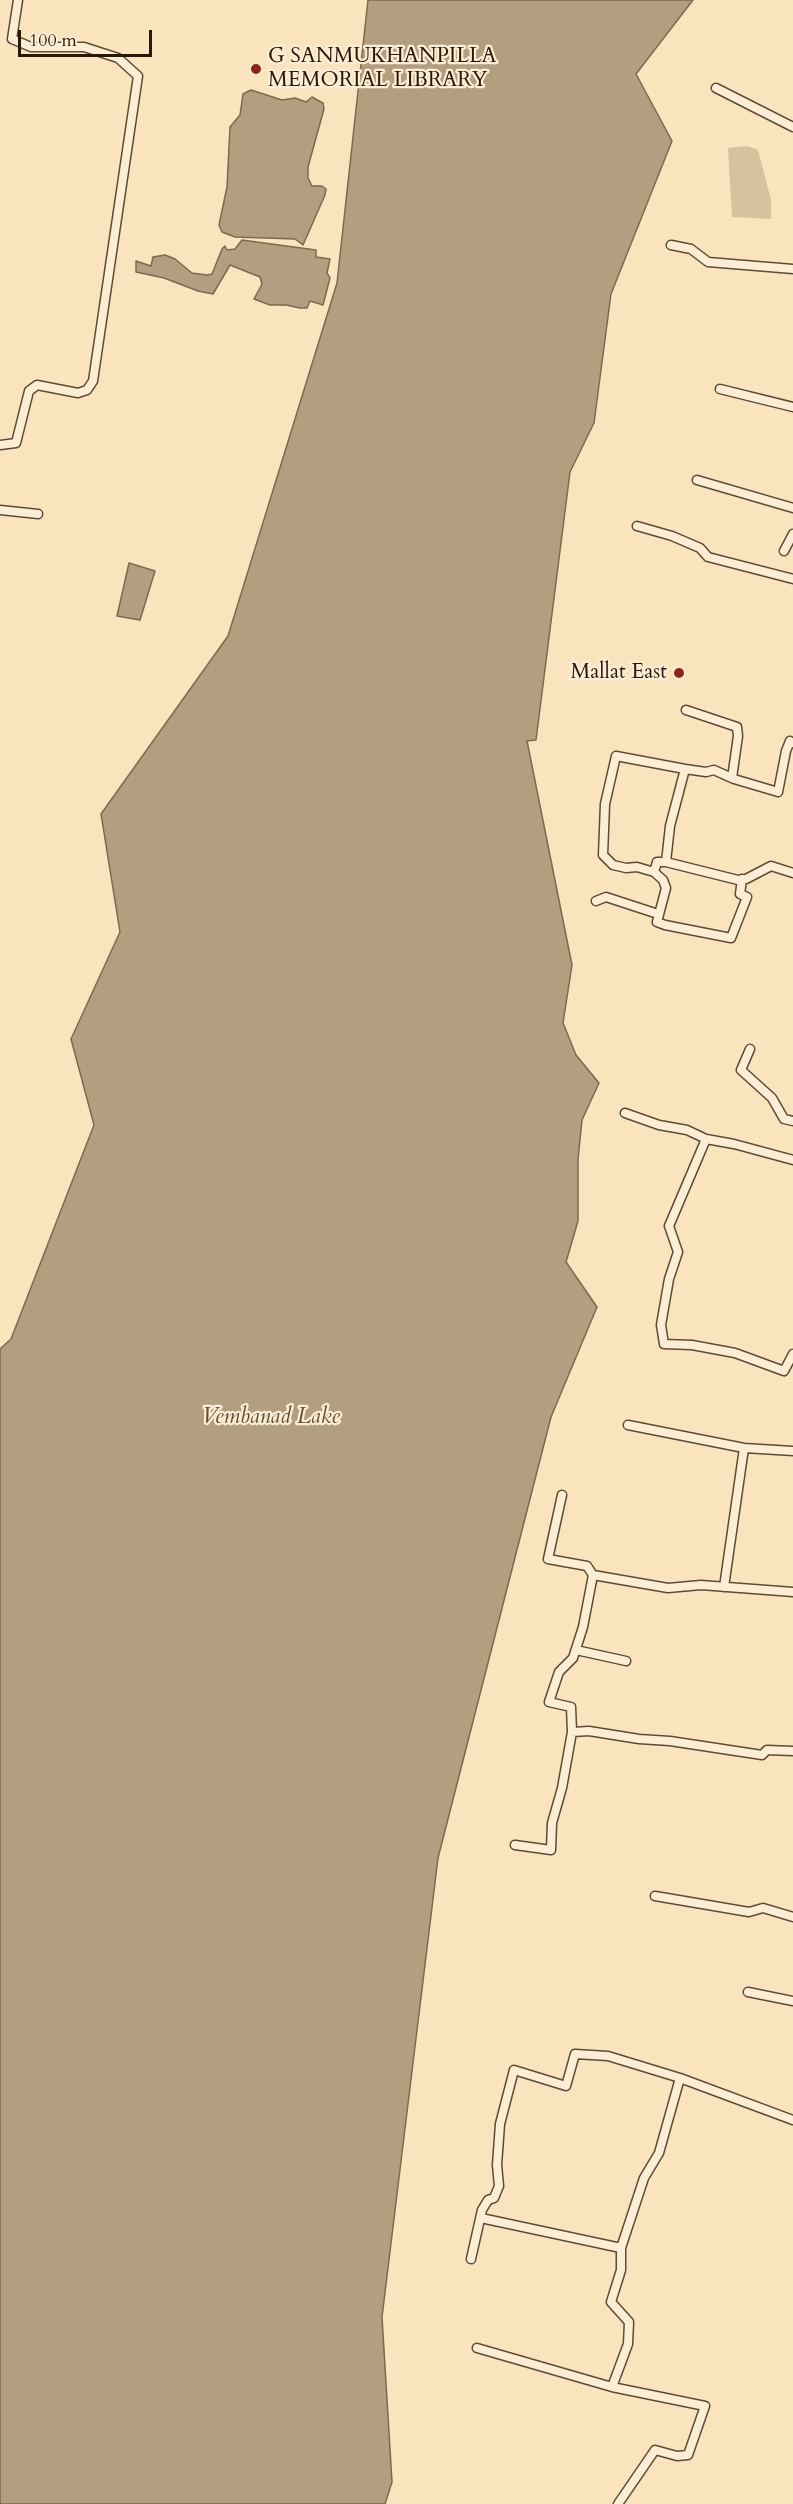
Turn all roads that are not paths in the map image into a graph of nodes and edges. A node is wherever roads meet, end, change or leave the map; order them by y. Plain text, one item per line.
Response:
1 (18, 0) edge
2 (716, 88) dead end
3 (793, 127) edge
4 (671, 245) dead end
5 (793, 269) edge
6 (720, 390) dead end
7 (793, 407) edge
8 (0, 445) edge
9 (697, 480) dead end
10 (793, 508) edge
11 (0, 510) edge
12 (38, 514) dead end
13 (638, 526) dead end
14 (793, 534) edge
15 (784, 551) dead end
16 (793, 579) edge
17 (686, 710) dead end
18 (793, 743) edge
19 (685, 769) junction
20 (732, 778) junction
21 (668, 862) junction
22 (654, 872) junction
23 (793, 873) edge
24 (742, 879) junction
25 (596, 901) dead end
26 (658, 914) junction
27 (750, 1049) dead end
28 (625, 1113) dead end
29 (793, 1120) edge
30 (706, 1139) junction
31 (793, 1160) edge
32 (793, 1354) edge
33 (628, 1425) dead end
34 (744, 1448) junction
35 (793, 1451) edge
36 (562, 1495) dead end
37 (593, 1575) junction
38 (724, 1587) junction
39 (793, 1592) edge
40 (576, 1650) junction
41 (626, 1661) dead end
42 (572, 1732) junction
43 (793, 1751) edge
44 (515, 1845) dead end
45 (655, 1896) dead end
46 (793, 1917) edge
47 (748, 1992) dead end
48 (793, 2001) edge
49 (680, 2078) junction
50 (793, 2120) edge
51 (481, 2218) junction
52 (621, 2248) junction
53 (471, 2259) dead end
54 (477, 2348) dead end
55 (612, 2387) junction
56 (618, 2504) edge

1 - 8 street
2 - 3 street
4 - 5 street
6 - 7 street
9 - 10 street
11 - 12 street
13 - 16 street
14 - 15 street
17 - 20 street
18 - 20 street
19 - 20 street
19 - 21 street
19 - 22 street
21 - 22 street
21 - 24 street
22 - 26 street
23 - 24 street
24 - 26 street
25 - 26 street
27 - 29 street
28 - 30 street
30 - 31 street
30 - 32 street
33 - 34 street
34 - 35 street
34 - 38 street
36 - 37 street
37 - 38 street
37 - 40 street
38 - 39 street
40 - 41 street
40 - 42 street
42 - 43 street
42 - 44 street
45 - 46 street
47 - 48 street
49 - 50 street
49 - 51 street
49 - 52 street
51 - 52 street
51 - 53 street
52 - 55 street
54 - 55 street
55 - 56 street

